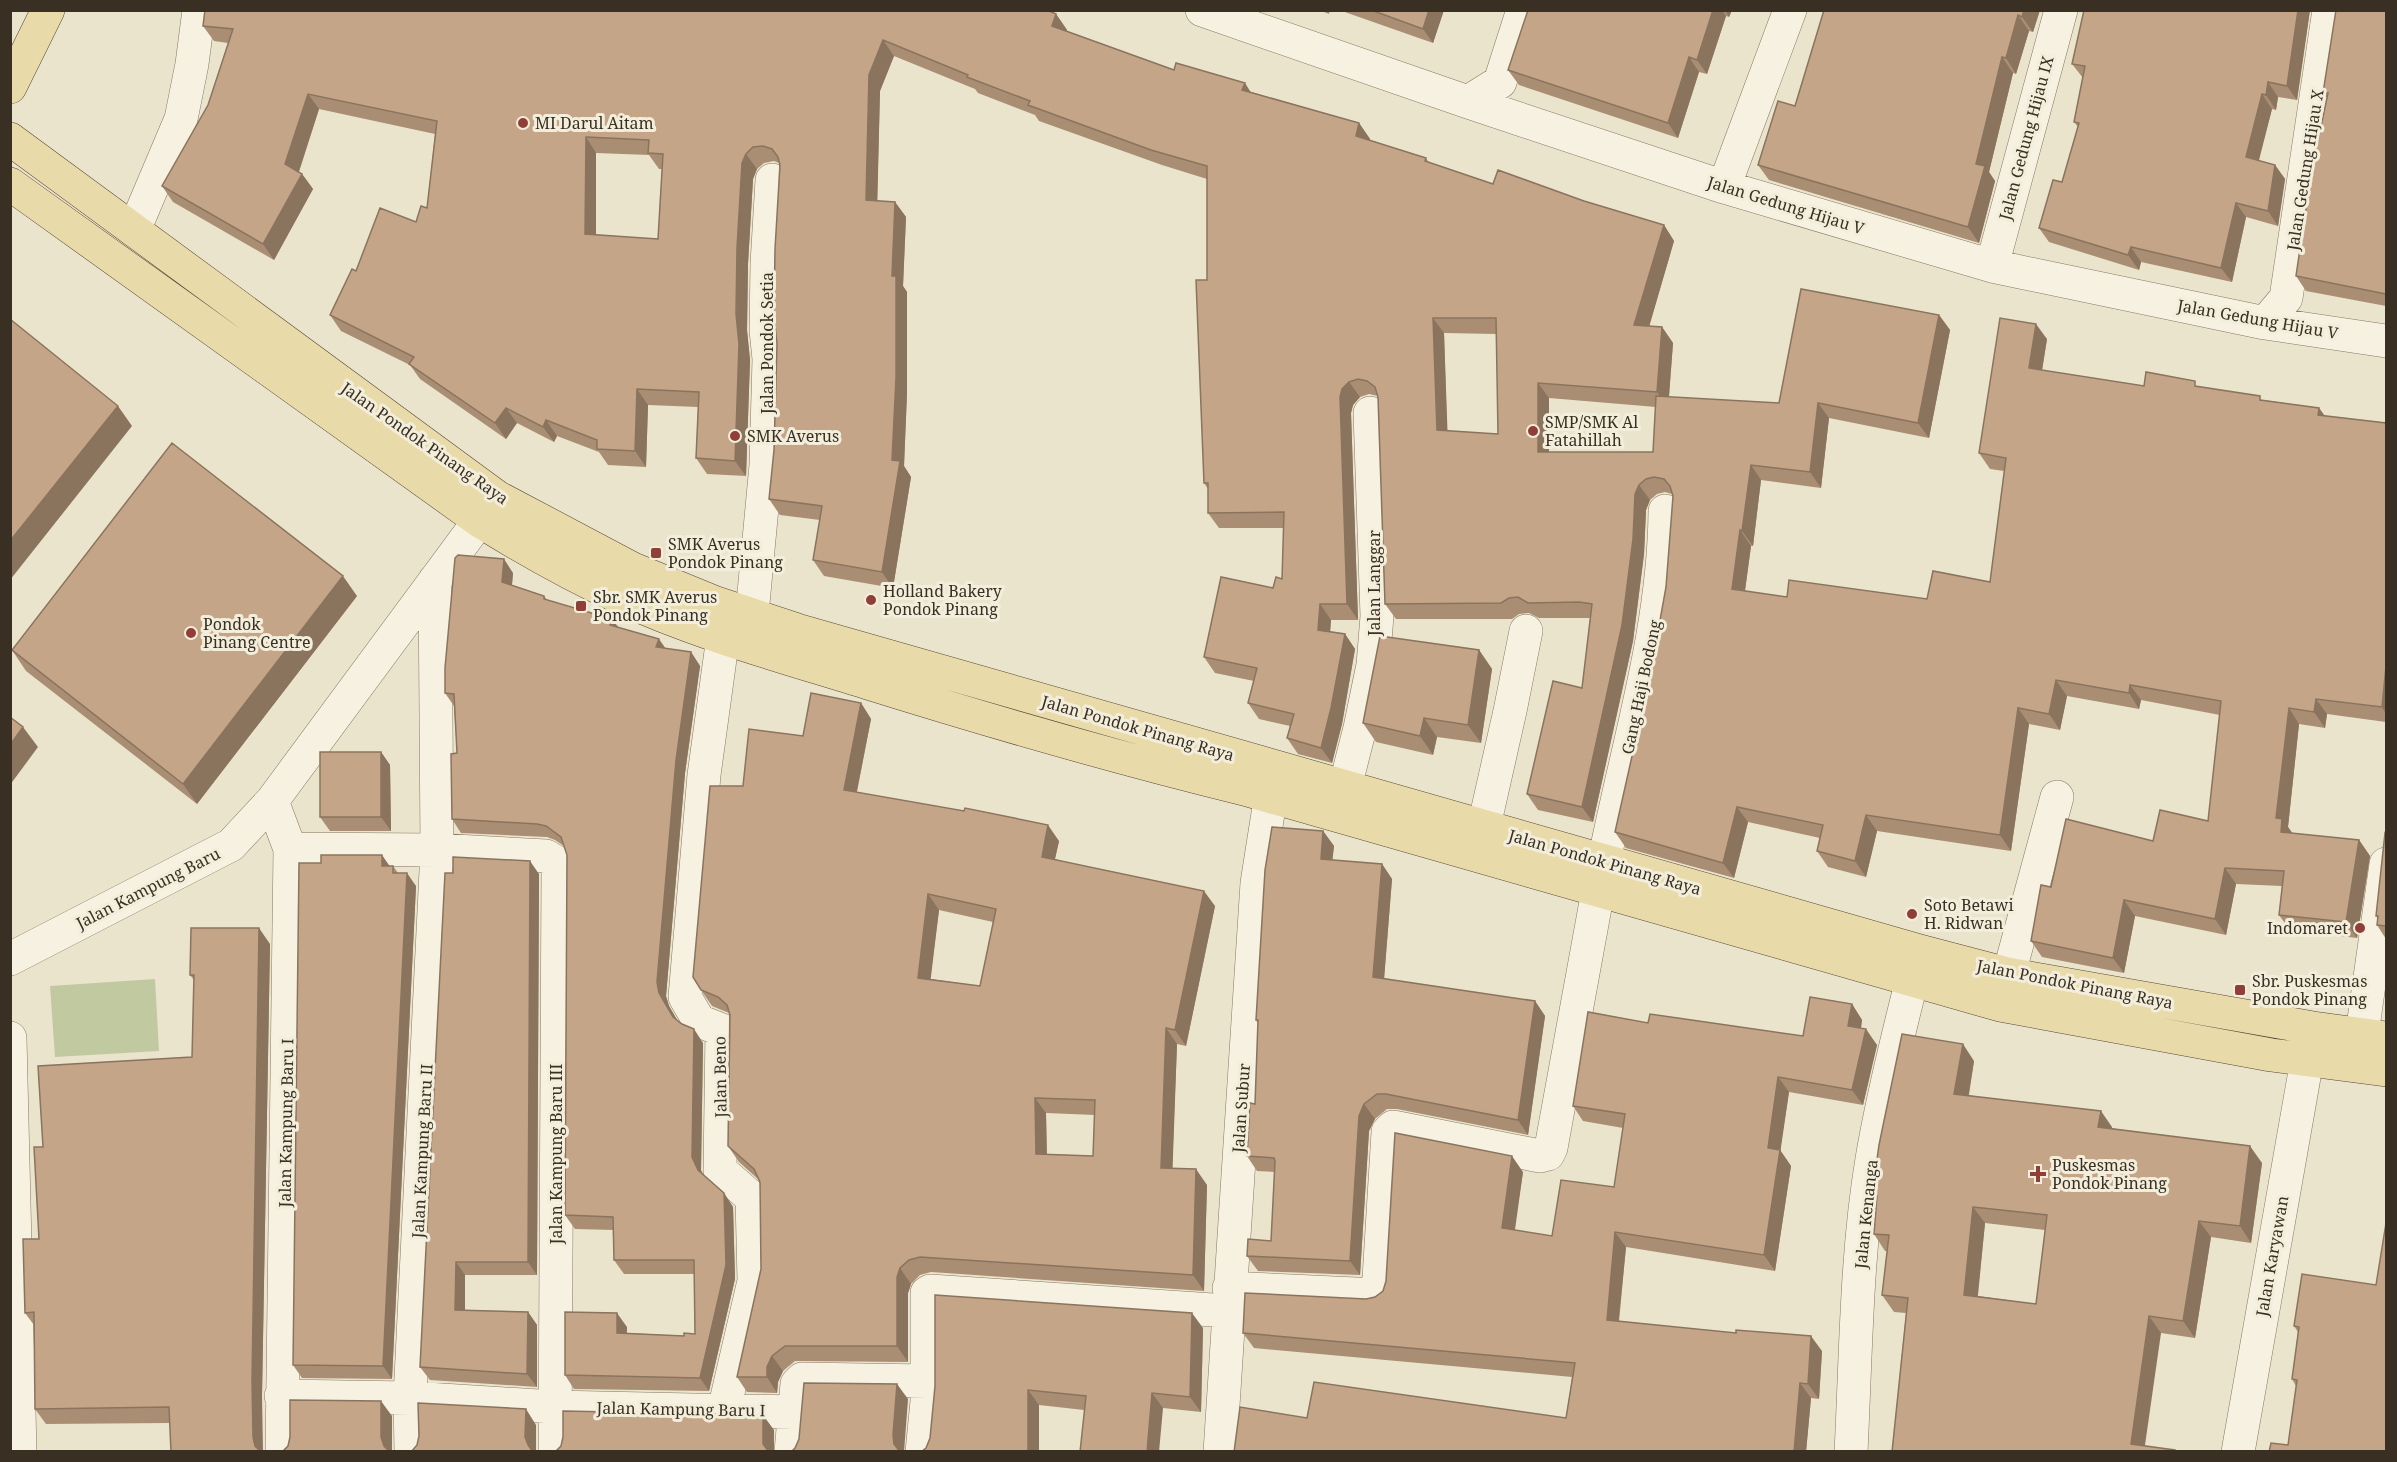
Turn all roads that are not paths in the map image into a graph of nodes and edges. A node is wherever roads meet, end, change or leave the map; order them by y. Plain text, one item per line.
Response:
1 (48, 10) edge
2 (199, 10) edge
3 (1202, 10) edge
4 (1523, 10) edge
5 (1790, 10) edge
6 (2061, 10) edge
7 (2329, 10) edge
8 (10, 87) edge
9 (1468, 102) junction
10 (10, 139) edge
11 (772, 180) dead end
12 (10, 184) edge
13 (1724, 187) junction
14 (134, 230) junction
15 (1992, 266) junction
16 (2265, 323) junction
17 (2386, 341) edge
18 (1370, 412) dead end
19 (489, 509) junction
20 (1665, 511) dead end
21 (435, 580) junction
22 (752, 614) junction
23 (715, 624) junction
24 (1526, 631) dead end
25 (1273, 782) junction
26 (1345, 786) junction
27 (2057, 797) dead end
28 (272, 801) junction
29 (1484, 826) junction
30 (290, 849) junction
31 (437, 850) junction
32 (2386, 864) edge
33 (1601, 877) junction
34 (10, 959) edge
35 (1916, 966) junction
36 (2004, 989) junction
37 (2313, 1028) junction
38 (2374, 1036) edge
39 (10, 1038) edge
40 (2307, 1060) junction
41 (2386, 1070) edge
42 (1229, 1299) junction
43 (927, 1381) junction
44 (281, 1396) junction
45 (410, 1398) junction
46 (554, 1407) junction
47 (724, 1410) junction
48 (794, 1412) junction
49 (20, 1452) edge
50 (282, 1452) edge
51 (411, 1452) edge
52 (555, 1452) edge
53 (791, 1452) edge
54 (922, 1452) edge
55 (1220, 1452) edge
56 (1851, 1452) edge
57 (2238, 1452) edge

1 - 8 main road
2 - 14 street
3 - 9 street, Jalan Gedung Hijau V
4 - 9 street
5 - 13 street
6 - 15 street, Jalan Gedung Hijau IX
7 - 16 street, Jalan Gedung Hijau X
9 - 13 street, Jalan Gedung Hijau V
10 - 14 main road, Jalan Pondok Pinang Raya
11 - 22 street, Jalan Pondok Setia
12 - 19 main road, Jalan Pondok Pinang Raya
13 - 15 street, Jalan Gedung Hijau V
14 - 19 main road, Jalan Pondok Pinang Raya
15 - 16 street, Jalan Gedung Hijau V
16 - 17 street, Jalan Gedung Hijau V
18 - 26 street, Jalan Langgar
19 - 21 street, Jalan Kampung Baru
19 - 23 main road, Jalan Pondok Pinang Raya
20 - 33 street, Gang Haji Bodong
21 - 28 street, Jalan Kampung Baru
21 - 31 street
22 - 23 main road, Jalan Pondok Pinang Raya
22 - 25 main road, Jalan Pondok Pinang Raya
23 - 25 main road, Jalan Pondok Pinang Raya
23 - 47 street, Jalan Beno
24 - 29 street
25 - 26 main road, Jalan Pondok Pinang Raya
25 - 33 main road, Jalan Pondok Pinang Raya
25 - 42 street, Jalan Subur
26 - 29 main road, Jalan Pondok Pinang Raya
27 - 36 street
28 - 30 street
28 - 34 street, Jalan Kampung Baru
29 - 33 main road, Jalan Pondok Pinang Raya
30 - 31 street
30 - 44 street, Jalan Kampung Baru I
31 - 45 street, Jalan Kampung Baru II
31 - 46 street, Jalan Kampung Baru III
32 - 38 street
33 - 35 main road, Jalan Pondok Pinang Raya
33 - 42 street, Gang Haji Bodong
35 - 36 main road, Jalan Pondok Pinang Raya
35 - 56 street, Jalan Kenanga
36 - 37 main road, Jalan Pondok Pinang Raya
36 - 40 main road, Jalan Pondok Pinang Raya
37 - 38 main road, Jalan Pondok Pinang Raya
37 - 40 main road
39 - 49 street
40 - 41 main road, Jalan Pondok Pinang Raya
40 - 57 street, Jalan Karyawan
42 - 43 street
42 - 55 street, Jalan Subur
43 - 48 street
43 - 54 street
44 - 45 street, Jalan Kampung Baru I
44 - 50 street, Jalan Kampung Baru I
45 - 46 street, Jalan Kampung Baru I
45 - 51 street, Jalan Kampung Baru II
46 - 47 street, Jalan Kampung Baru I
46 - 52 street, Jalan Kampung Baru III
47 - 48 street, Jalan Kampung Baru I
48 - 53 street

